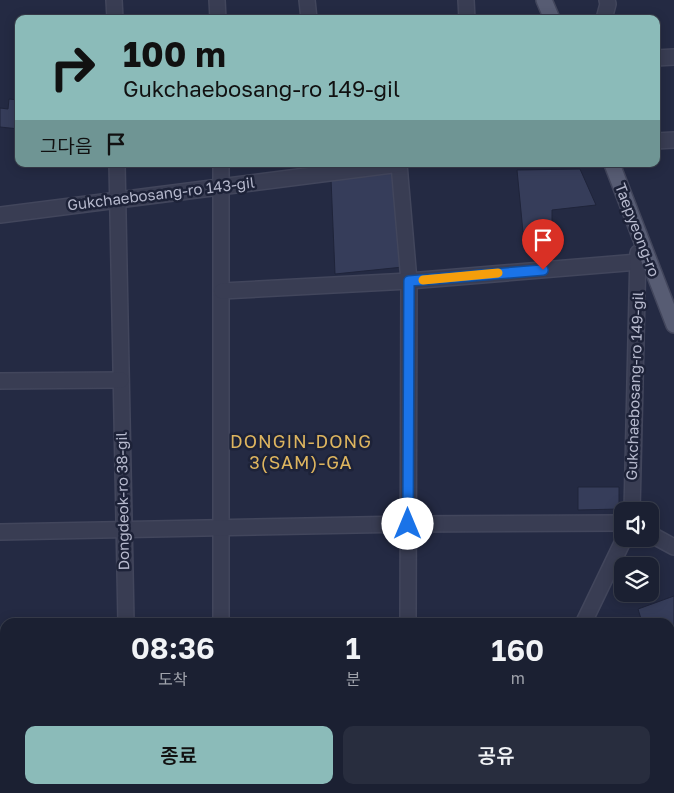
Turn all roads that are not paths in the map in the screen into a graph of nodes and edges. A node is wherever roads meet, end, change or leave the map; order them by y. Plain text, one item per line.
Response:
1 (114, 0) edge
2 (217, 0) edge
3 (307, 0) edge
4 (466, 0) edge
5 (544, 0) edge
6 (608, 0) edge
7 (115, 15) edge
8 (218, 15) edge
9 (309, 15) edge
10 (467, 15) edge
11 (550, 15) edge
12 (605, 15) edge
13 (674, 57) edge
14 (660, 58) edge
15 (674, 140) edge
16 (660, 141) edge
17 (117, 167) edge
18 (221, 167) edge
19 (353, 167) edge
20 (400, 167) edge
21 (613, 167) edge
22 (322, 169) edge
23 (222, 187) junction
24 (117, 200) junction
25 (0, 215) edge
26 (639, 237) junction
27 (638, 262) junction
28 (409, 281) junction
29 (222, 291) junction
30 (674, 324) edge
31 (120, 380) junction
32 (0, 381) edge
33 (632, 502) edge
34 (614, 523) edge
35 (408, 524) junction
36 (220, 528) junction
37 (124, 529) junction
38 (0, 532) edge
39 (659, 539) edge
40 (620, 547) edge
41 (674, 548) edge
42 (126, 618) edge
43 (222, 618) edge
44 (408, 618) edge
45 (586, 618) edge

1 - 7 street
2 - 8 street
3 - 9 street
4 - 10 street
5 - 11 main road
6 - 12 street
13 - 14 street
15 - 16 street
17 - 24 street, Dongdeok-ro 38-gil
18 - 23 street
19 - 22 street, Gukchaebosang-ro 143-gil
20 - 28 street, Gukchaebosang-ro 143-gil
21 - 26 main road, Taepyeong-ro
22 - 23 street, Gukchaebosang-ro 143-gil
23 - 24 street, Gukchaebosang-ro 143-gil
23 - 29 street
24 - 25 street, Gukchaebosang-ro 143-gil
24 - 31 street, Dongdeok-ro 38-gil
26 - 27 street, Gukchaebosang-ro 149-gil
26 - 30 main road, Taepyeong-ro
27 - 28 street
27 - 33 street, Gukchaebosang-ro 149-gil
28 - 29 street
28 - 35 street, Gukchaebosang-ro 143-gil
29 - 36 street
31 - 32 street
31 - 37 street, Dongdeok-ro 38-gil
34 - 35 street
35 - 36 street
35 - 44 street
36 - 37 street
36 - 43 street
37 - 38 street
37 - 42 street, Dongdeok-ro 38-gil
39 - 41 street
40 - 45 street

